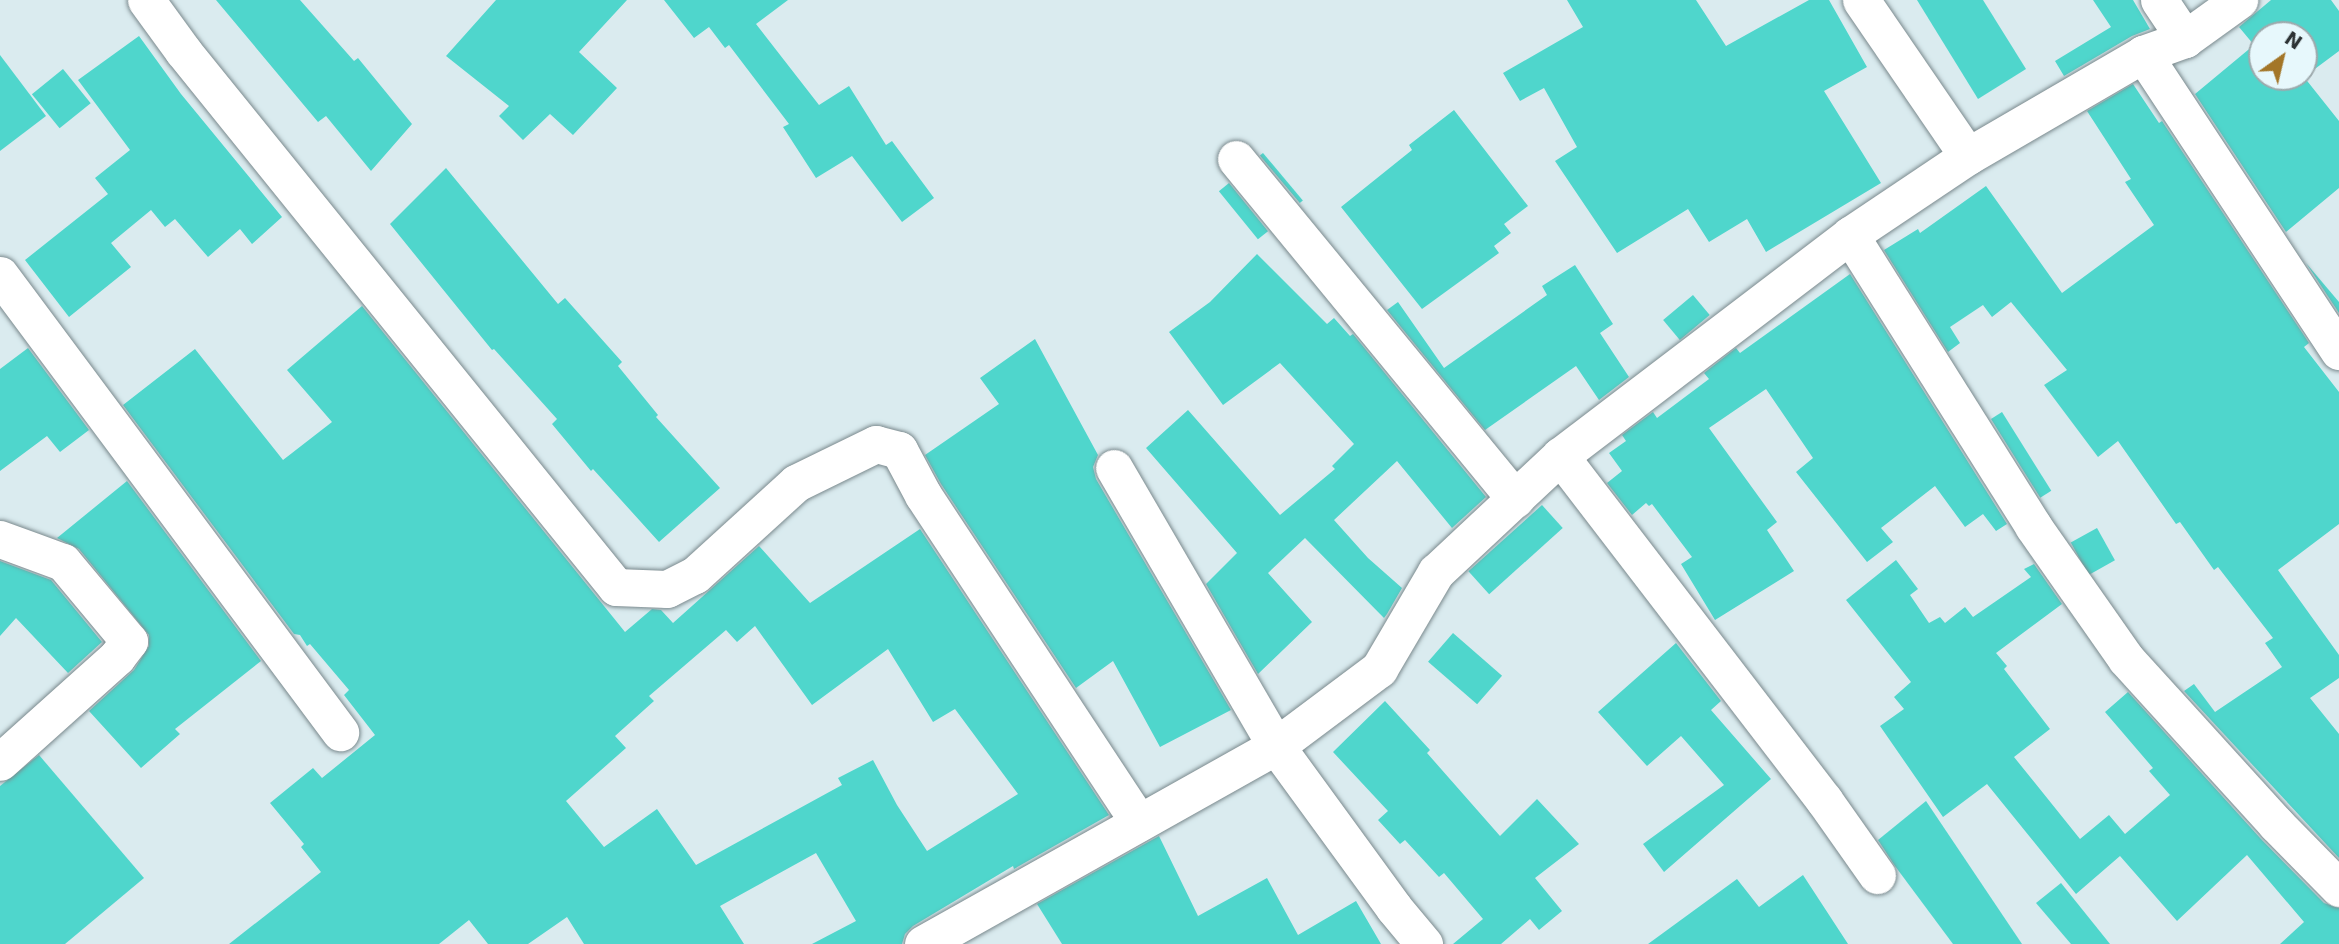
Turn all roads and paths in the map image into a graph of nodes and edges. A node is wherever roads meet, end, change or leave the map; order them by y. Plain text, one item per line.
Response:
1 (146, 0) edge
2 (1861, 0) edge
3 (2159, 0) edge
4 (2239, 0) edge
5 (2185, 39) junction
6 (2143, 54) junction
7 (1968, 156) junction
8 (1236, 159) dead end
9 (1850, 235) junction
10 (0, 275) edge
11 (2339, 351) edge
12 (1560, 456) junction
13 (1114, 468) dead end
14 (1515, 499) junction
15 (0, 539) edge
16 (340, 733) dead end
17 (1276, 746) junction
18 (0, 762) edge
19 (1139, 822) junction
20 (1877, 875) dead end
21 (2339, 888) edge
22 (923, 944) edge
23 (1424, 944) edge

1 - 19 street
2 - 7 street
3 - 5 street
4 - 5 street
5 - 6 street
6 - 7 street
6 - 11 street
7 - 9 street
8 - 14 street
9 - 12 street
9 - 21 street
10 - 16 street
12 - 14 street
12 - 20 street
13 - 17 street
14 - 17 street
15 - 18 street
17 - 19 street
17 - 23 street
19 - 22 street

